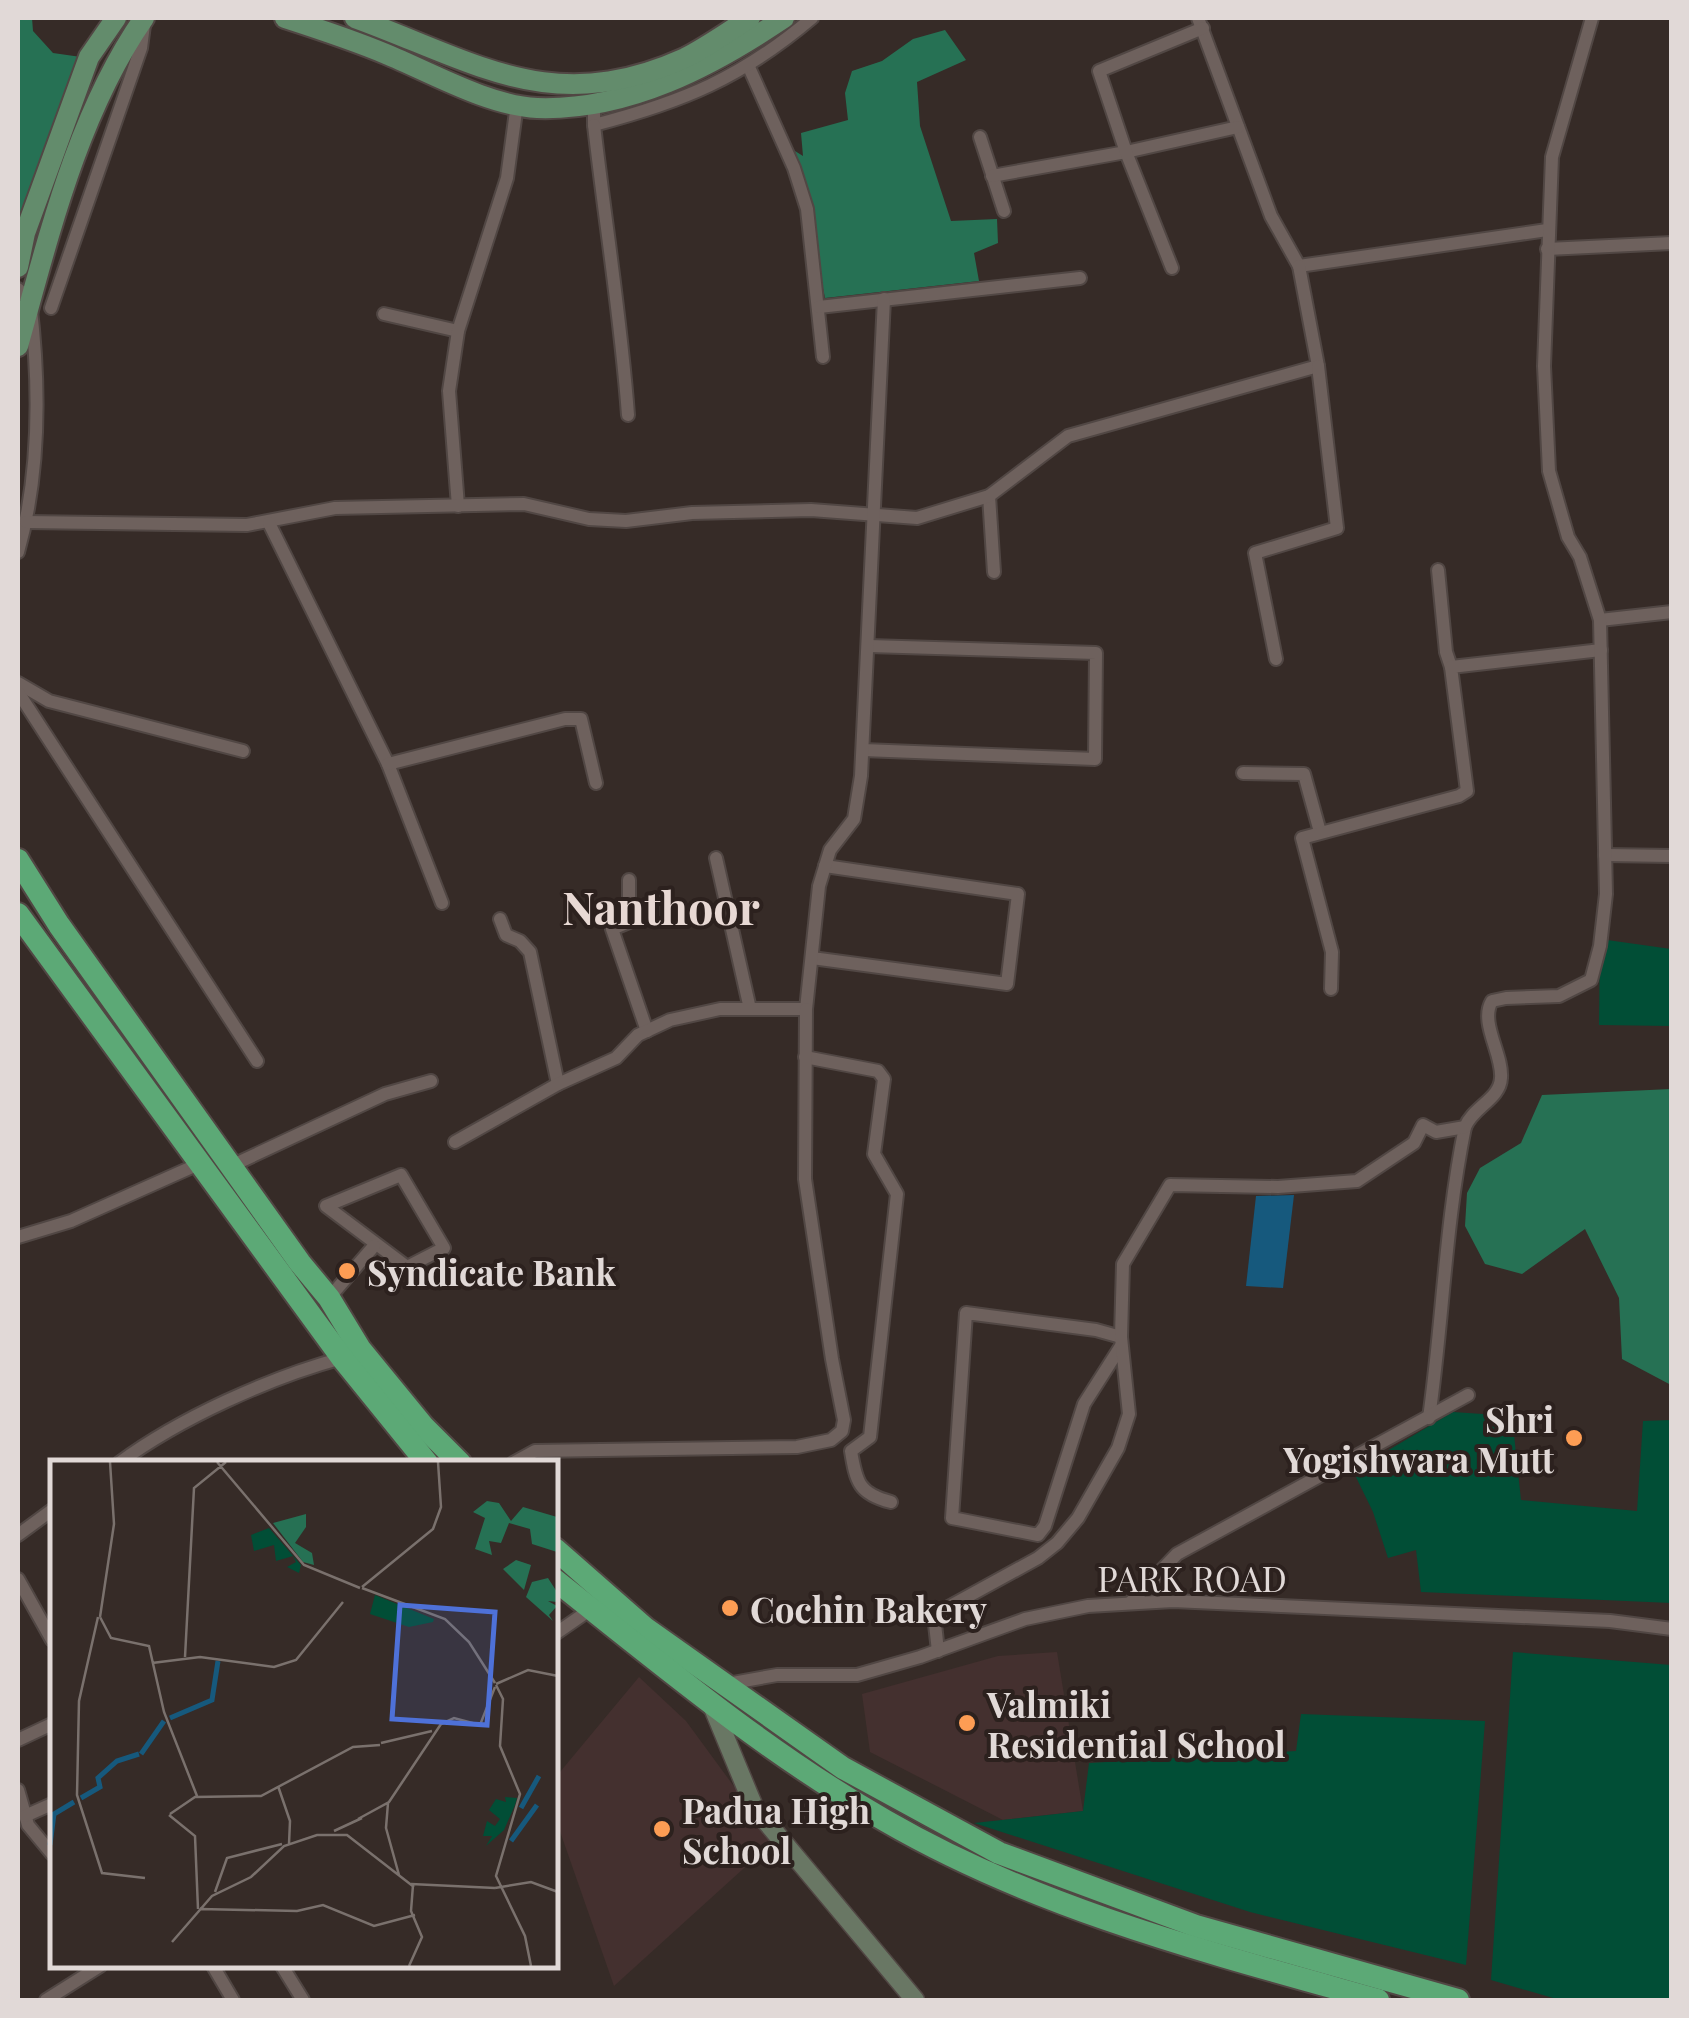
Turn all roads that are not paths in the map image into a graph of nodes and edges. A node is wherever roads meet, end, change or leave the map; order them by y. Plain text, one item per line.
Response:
1 (116, 18) edge
2 (144, 18) edge
3 (285, 18) edge
4 (354, 18) edge
5 (750, 18) edge
6 (784, 18) edge
7 (812, 18) edge
8 (1592, 18) edge
9 (1200, 23) edge
10 (398, 25) edge
11 (385, 54) junction
12 (748, 65) junction
13 (517, 104) junction
14 (594, 104) junction
15 (594, 125) junction
16 (1238, 126) junction
17 (980, 137) dead end
18 (1126, 152) junction
19 (992, 176) junction
20 (1004, 211) dead end
21 (1548, 230) junction
22 (1672, 242) edge
23 (1547, 249) junction
24 (18, 266) edge
25 (1299, 266) junction
26 (1172, 268) dead end
27 (1080, 278) dead end
28 (33, 300) edge
29 (884, 300) junction
30 (819, 307) junction
31 (384, 314) dead end
32 (458, 331) junction
33 (18, 346) edge
34 (823, 357) dead end
35 (1318, 366) junction
36 (628, 415) dead end
37 (989, 496) junction
38 (458, 506) junction
39 (872, 516) junction
40 (26, 522) junction
41 (269, 523) junction
42 (18, 552) edge
43 (1438, 570) dead end
44 (994, 572) dead end
45 (1672, 612) edge
46 (1600, 620) junction
47 (869, 646) junction
48 (1601, 650) junction
49 (1276, 660) dead end
50 (1451, 667) junction
51 (18, 683) edge
52 (18, 692) edge
53 (863, 750) junction
54 (242, 751) dead end
55 (388, 764) junction
56 (1242, 773) dead end
57 (596, 784) dead end
58 (1320, 832) junction
59 (1605, 855) junction
60 (1672, 856) edge
61 (716, 858) dead end
62 (18, 860) edge
63 (825, 866) junction
64 (629, 880) dead end
65 (442, 903) dead end
66 (18, 914) edge
67 (500, 919) dead end
68 (812, 958) junction
69 (1331, 989) dead end
70 (750, 1009) junction
71 (806, 1009) junction
72 (646, 1031) junction
73 (805, 1057) junction
74 (257, 1061) dead end
75 (431, 1081) dead end
76 (558, 1084) junction
77 (1464, 1126) junction
78 (454, 1142) dead end
79 (201, 1163) junction
80 (231, 1166) junction
81 (18, 1237) edge
82 (374, 1246) junction
83 (329, 1298) junction
84 (1121, 1341) junction
85 (342, 1358) junction
86 (1468, 1395) dead end
87 (1429, 1418) junction
88 (123, 1460) edge
89 (422, 1460) edge
90 (457, 1460) edge
91 (519, 1460) edge
92 (892, 1502) dead end
93 (50, 1511) edge
94 (18, 1535) edge
95 (558, 1552) edge
96 (18, 1579) edge
97 (558, 1582) edge
98 (1130, 1603) junction
99 (592, 1609) junction
100 (1672, 1629) edge
101 (558, 1632) edge
102 (50, 1636) edge
103 (938, 1651) junction
104 (724, 1685) junction
105 (710, 1705) junction
106 (50, 1725) edge
107 (18, 1740) edge
108 (18, 1790) edge
109 (50, 1805) edge
110 (26, 1816) junction
111 (50, 1852) edge
112 (97, 1968) edge
113 (214, 1968) edge
114 (283, 1968) edge
115 (907, 1998) edge
116 (46, 2000) edge
117 (234, 2000) edge
118 (302, 2000) edge
119 (1378, 2000) edge
120 (1458, 2000) edge

1 - 24 main road
2 - 28 main road
3 - 11 main road
4 - 10 main road
5 - 10 main road
6 - 14 main road
7 - 12 street
8 - 21 street
9 - 16 street
9 - 18 street
10 - 11 street
11 - 13 main road
12 - 15 street
12 - 30 street
13 - 14 main road
13 - 32 street
14 - 15 street
15 - 36 street
16 - 18 street
16 - 25 street
17 - 19 street
18 - 19 street
18 - 26 street
19 - 20 street
21 - 23 street
21 - 25 street
22 - 23 street
23 - 46 street
25 - 35 street
27 - 29 street
28 - 33 main road
28 - 40 street
29 - 30 street
29 - 39 street
30 - 34 street
31 - 32 street
32 - 38 street
35 - 37 street
35 - 49 street
37 - 39 street
37 - 44 street
38 - 39 street
38 - 41 street
39 - 47 street
40 - 41 street
40 - 42 street
41 - 55 street
43 - 50 street
45 - 46 street
46 - 48 street
47 - 53 street
47 - 53 street
48 - 50 street
48 - 59 street
50 - 58 street
51 - 54 street
52 - 74 street
53 - 63 street
55 - 57 street
55 - 65 street
56 - 58 street
58 - 69 street
59 - 60 street
59 - 77 street
61 - 70 street
62 - 80 highway
63 - 68 street
63 - 68 street
64 - 72 street
66 - 79 highway
67 - 76 street
68 - 71 street
70 - 71 street
70 - 72 street
71 - 73 street
72 - 76 street
73 - 91 street
73 - 92 street
75 - 80 street
76 - 78 street
77 - 84 street
77 - 87 street
79 - 81 street
79 - 85 highway
80 - 83 highway
82 - 82 street
82 - 83 street
83 - 90 highway
84 - 84 street
84 - 103 street
85 - 88 street
85 - 89 highway
86 - 87 street
87 - 98 street
93 - 94 street
95 - 104 highway
96 - 102 street
97 - 99 highway
98 - 100 street, PARK ROAD
98 - 103 street, PARK ROAD
99 - 101 street
99 - 105 highway
103 - 104 street, PARK ROAD
104 - 105 street
104 - 120 highway
105 - 115 street
105 - 119 highway
106 - 107 street
108 - 110 street
109 - 110 street
110 - 111 street
112 - 116 street
113 - 117 street
114 - 118 street

